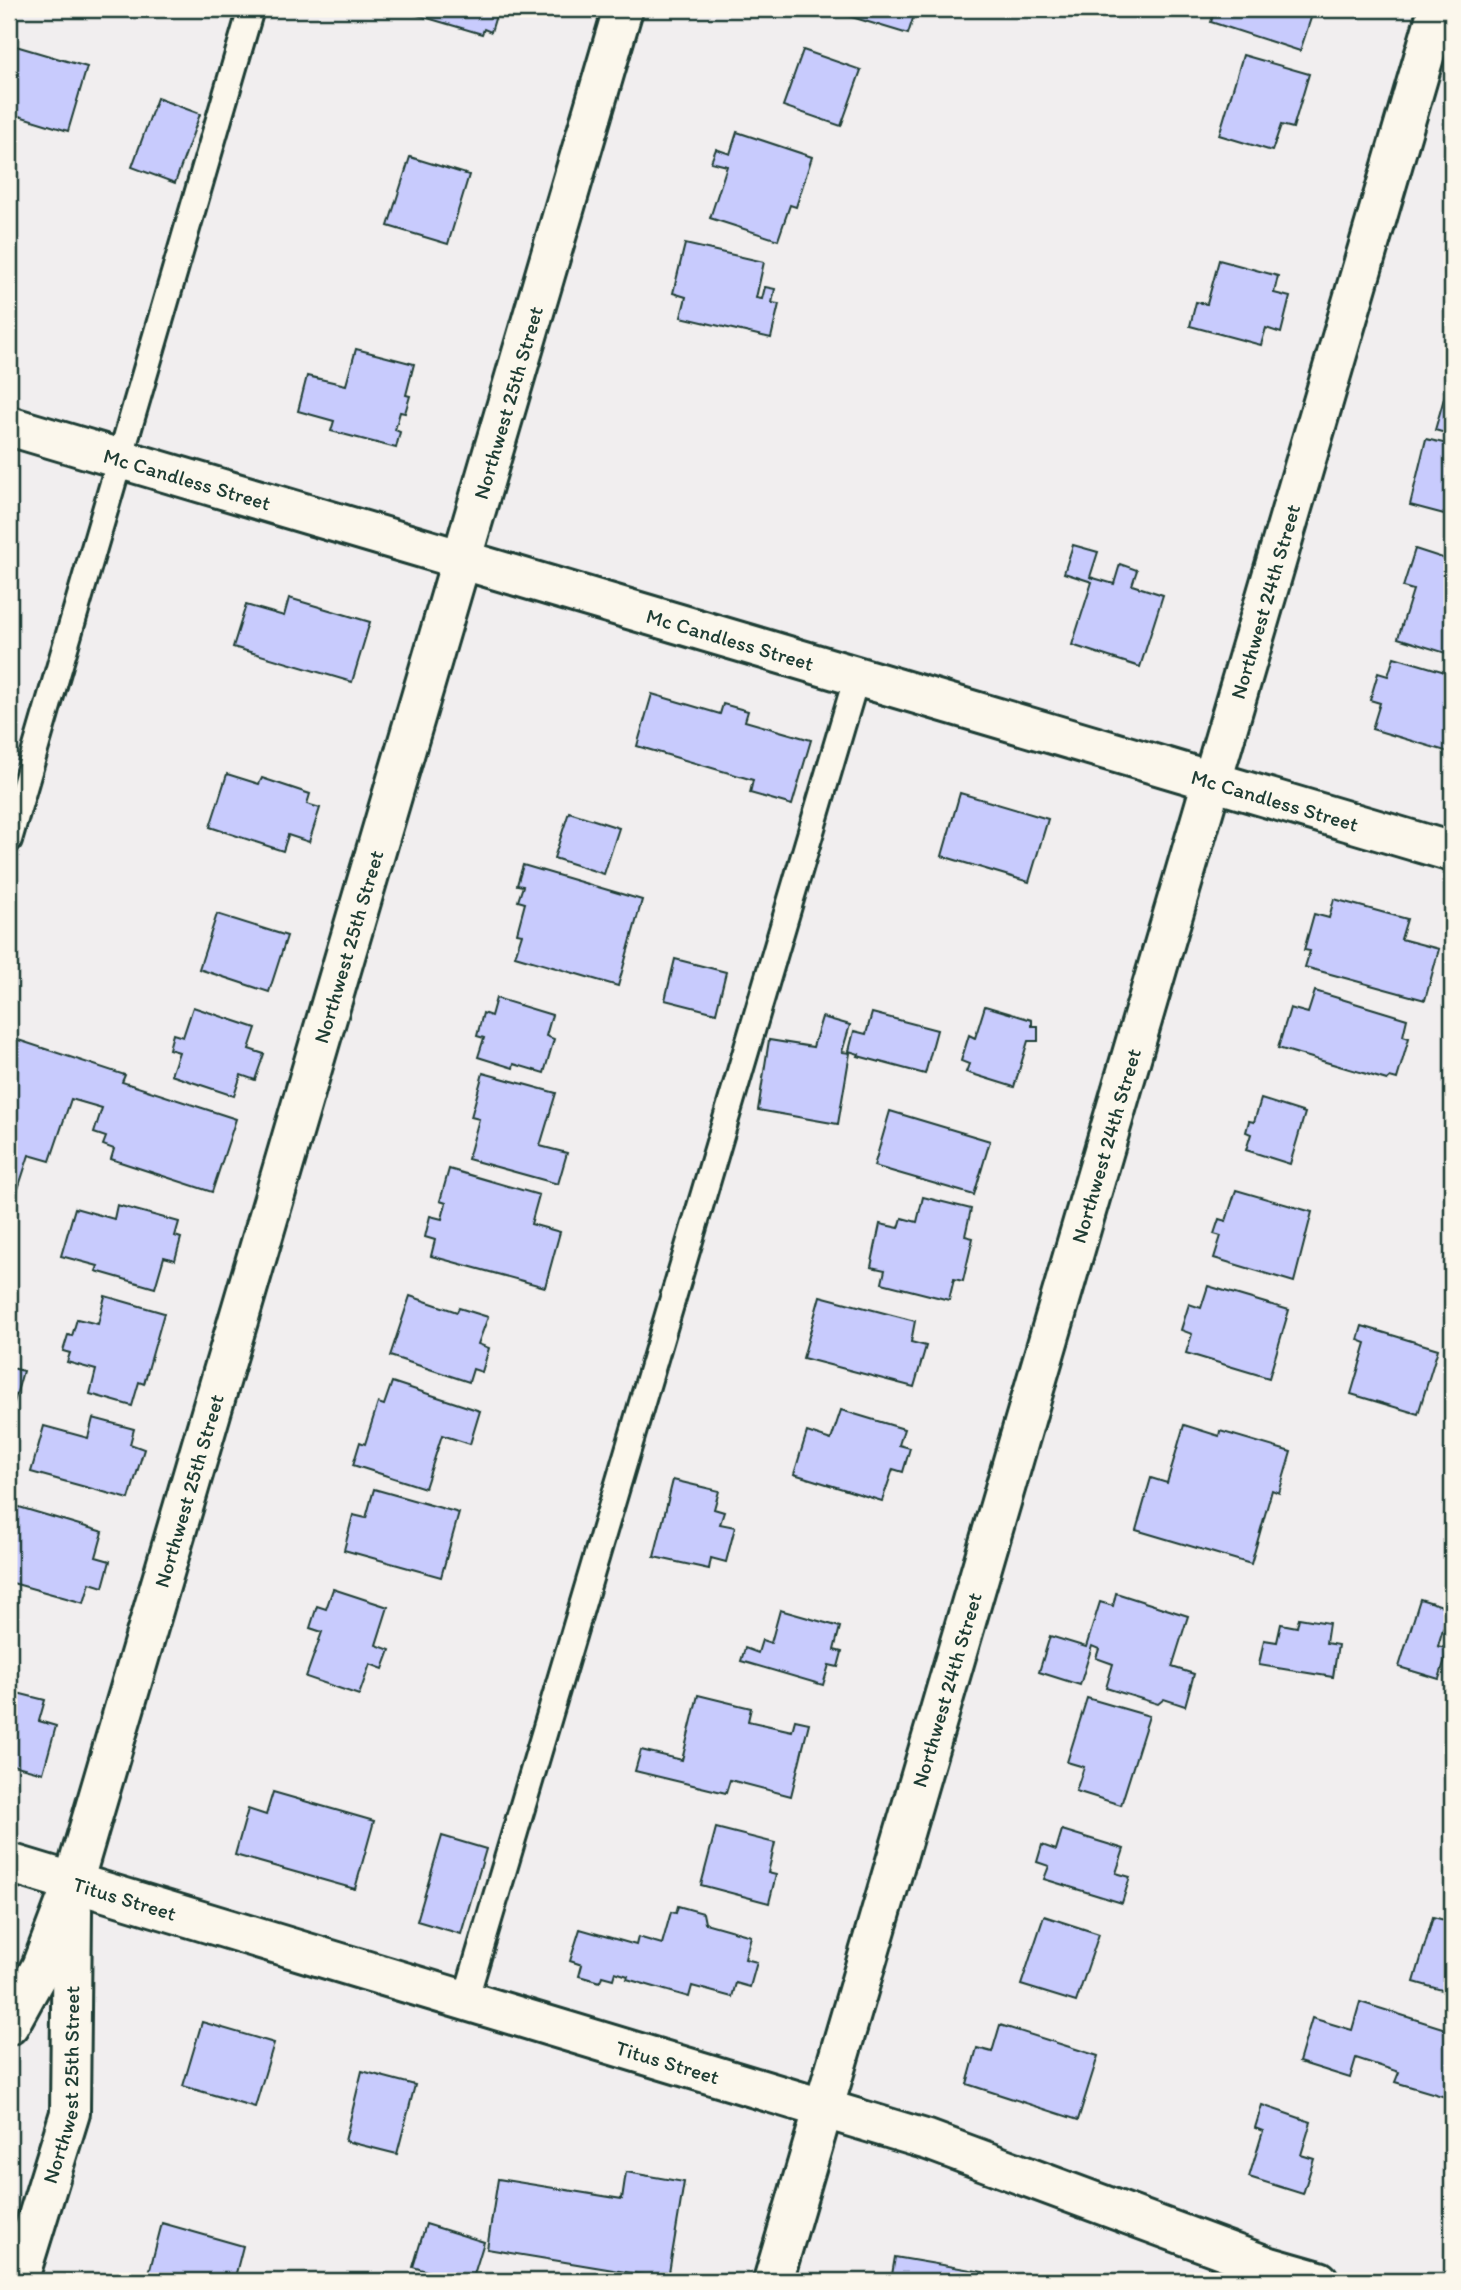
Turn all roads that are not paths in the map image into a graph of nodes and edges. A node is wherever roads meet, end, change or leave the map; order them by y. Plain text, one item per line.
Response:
1 (251, 9) edge
2 (623, 9) edge
3 (1438, 9) edge
4 (9, 426) edge
5 (121, 459) junction
6 (461, 560) junction
7 (857, 676) junction
8 (1212, 782) junction
9 (9, 840) edge
10 (1452, 852) edge
11 (9, 1863) edge
12 (73, 1883) junction
13 (464, 2001) junction
14 (9, 2025) edge
15 (824, 2109) junction
16 (18, 2281) edge
17 (773, 2281) edge
18 (1319, 2281) edge

1 - 5 lane
2 - 6 street, Northwest 25th Street
3 - 8 street, Northwest 24th Street
4 - 5 street, Mc Candless Street
5 - 6 street, Mc Candless Street
5 - 9 lane
6 - 7 street, Mc Candless Street
6 - 12 street, Northwest 25th Street
7 - 8 street, Mc Candless Street
7 - 13 lane
8 - 10 street, Mc Candless Street
8 - 15 street, Northwest 24th Street
11 - 12 street, Titus Street
12 - 13 street, Titus Street
12 - 14 street, Northwest 25th Street
12 - 16 street, Northwest 25th Street
13 - 15 street, Titus Street
15 - 17 street, Northwest 24th Street
15 - 18 street, Titus Street

